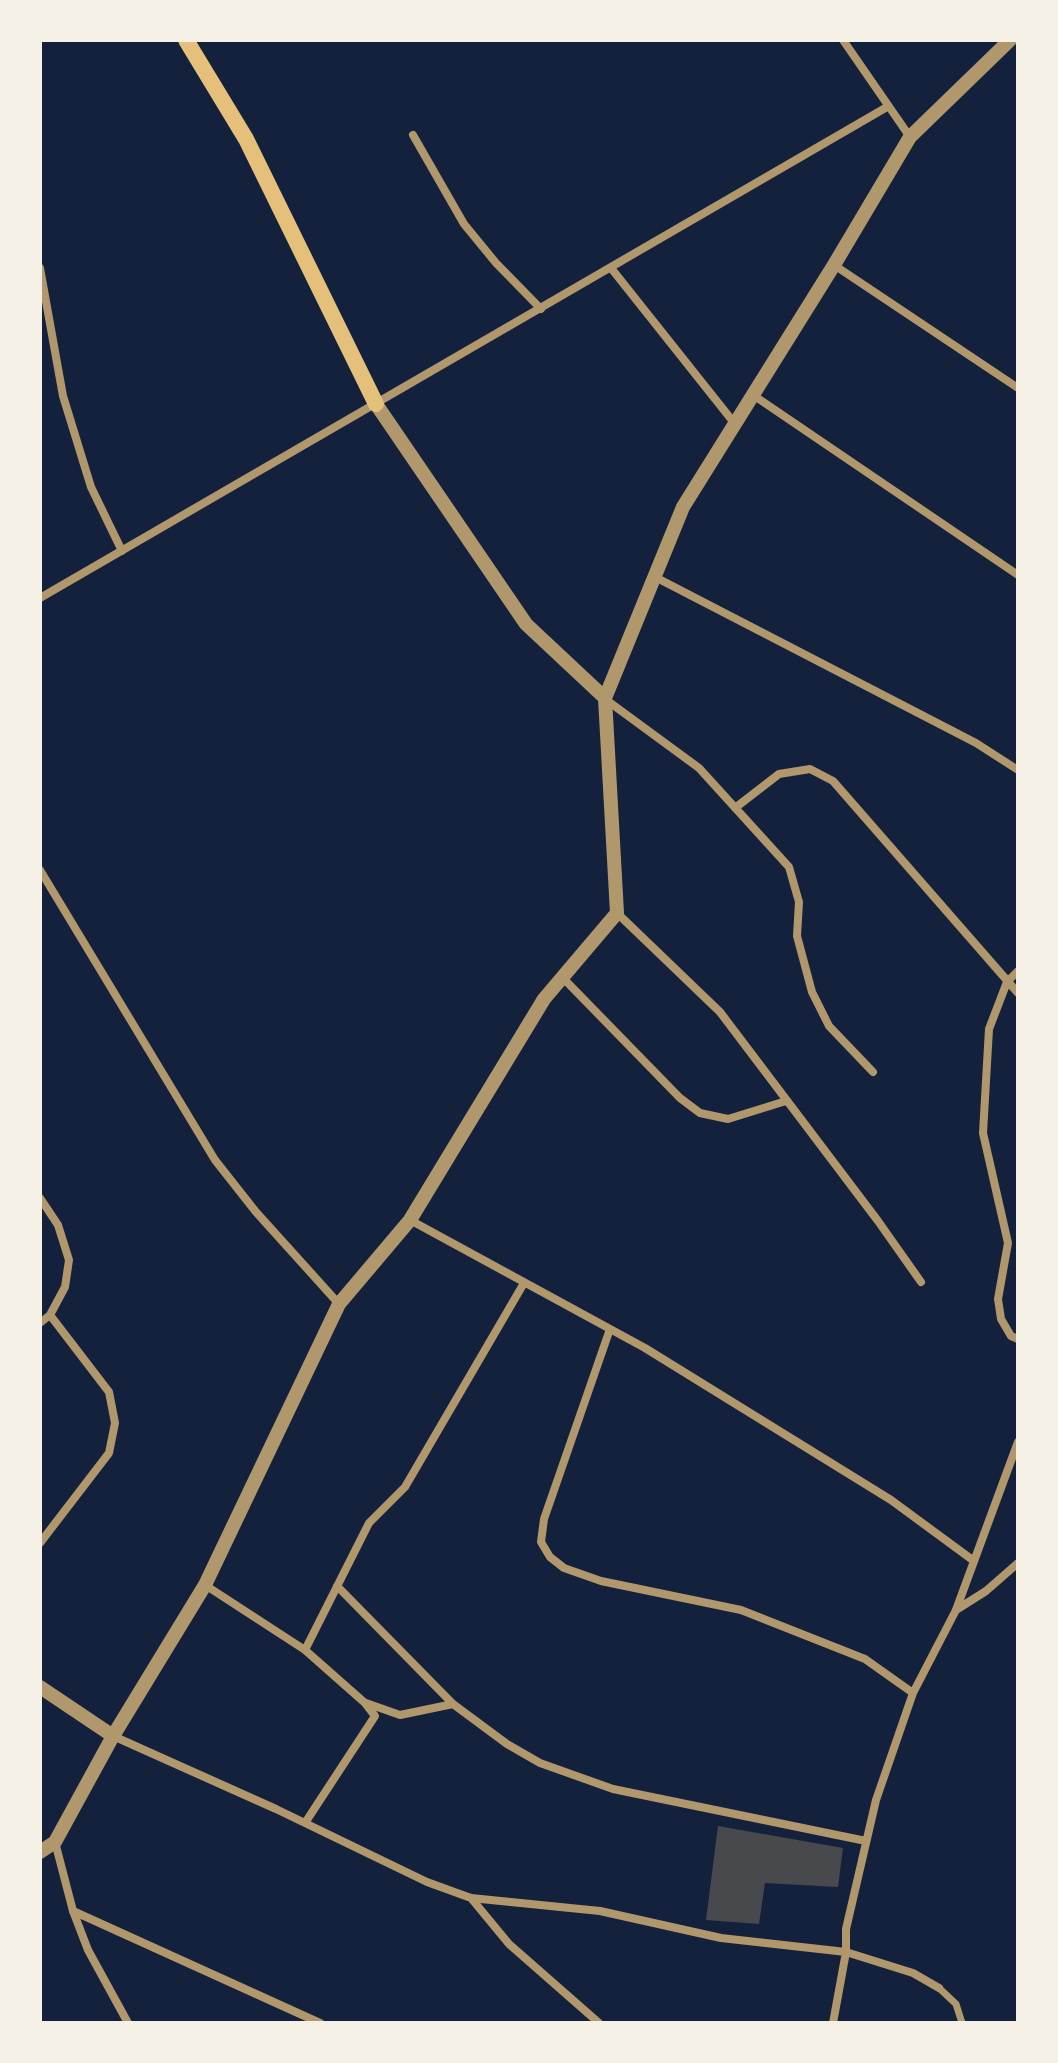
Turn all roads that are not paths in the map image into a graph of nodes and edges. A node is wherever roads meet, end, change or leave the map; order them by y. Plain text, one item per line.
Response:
1 (186, 40) edge
2 (843, 40) edge
3 (1010, 40) edge
4 (887, 107) junction
5 (413, 135) dead end
6 (910, 137) junction
7 (834, 265) junction
8 (40, 268) edge
9 (611, 268) junction
10 (541, 309) junction
11 (1018, 388) edge
12 (753, 395) junction
13 (376, 404) junction
14 (735, 424) junction
15 (122, 551) junction
16 (1018, 575) edge
17 (655, 577) junction
18 (40, 598) edge
19 (605, 698) junction
20 (1018, 770) edge
21 (735, 808) junction
22 (40, 870) edge
23 (617, 913) junction
24 (1018, 971) edge
25 (562, 977) junction
26 (1007, 982) junction
27 (1018, 993) edge
28 (873, 1072) dead end
29 (786, 1101) junction
30 (40, 1198) edge
31 (410, 1220) junction
32 (921, 1282) dead end
33 (524, 1283) junction
34 (339, 1304) junction
35 (50, 1315) junction
36 (40, 1323) edge
37 (610, 1329) junction
38 (1018, 1339) edge
39 (1018, 1442) edge
40 (40, 1543) edge
41 (974, 1561) junction
42 (1018, 1563) edge
43 (205, 1585) junction
44 (337, 1586) junction
45 (956, 1610) junction
46 (305, 1650) junction
47 (40, 1687) edge
48 (913, 1693) junction
49 (365, 1703) junction
50 (453, 1704) junction
51 (113, 1736) junction
52 (305, 1823) junction
53 (866, 1841) junction
54 (55, 1842) junction
55 (40, 1852) edge
56 (471, 1898) junction
57 (73, 1911) junction
58 (846, 1952) junction
59 (939, 1988) joint
60 (128, 2023) edge
61 (320, 2023) edge
62 (599, 2023) edge
63 (833, 2023) edge
64 (962, 2023) edge

1 - 13 main road
2 - 4 street
3 - 6 street
4 - 6 street
4 - 9 street
5 - 10 street
6 - 7 street
7 - 11 street
7 - 12 street
8 - 15 street
9 - 10 street
9 - 14 street
10 - 13 street
12 - 14 street
12 - 16 street
13 - 15 street
13 - 19 street
14 - 17 street
15 - 18 street
17 - 19 street
17 - 20 street
19 - 21 street
19 - 23 street
21 - 26 street
21 - 28 street
22 - 34 street
23 - 25 street
23 - 29 street
24 - 26 street
25 - 29 street
25 - 31 street
26 - 27 street
26 - 38 street
29 - 32 street
30 - 35 street
31 - 33 street
31 - 34 street
33 - 37 street
33 - 44 street
34 - 43 street
35 - 36 street
35 - 40 street
37 - 41 street
37 - 48 street
39 - 41 street
41 - 45 street
42 - 45 street
43 - 46 street
43 - 51 street
44 - 46 street
44 - 50 street
45 - 48 street
46 - 49 street
47 - 51 street
48 - 53 street
49 - 50 street
49 - 52 street
50 - 53 street
51 - 52 street
51 - 54 street
52 - 56 street
53 - 58 street
54 - 55 street
54 - 57 street
56 - 58 street
56 - 62 street
57 - 60 street
57 - 61 street
58 - 59 street
58 - 63 street
59 - 64 street

